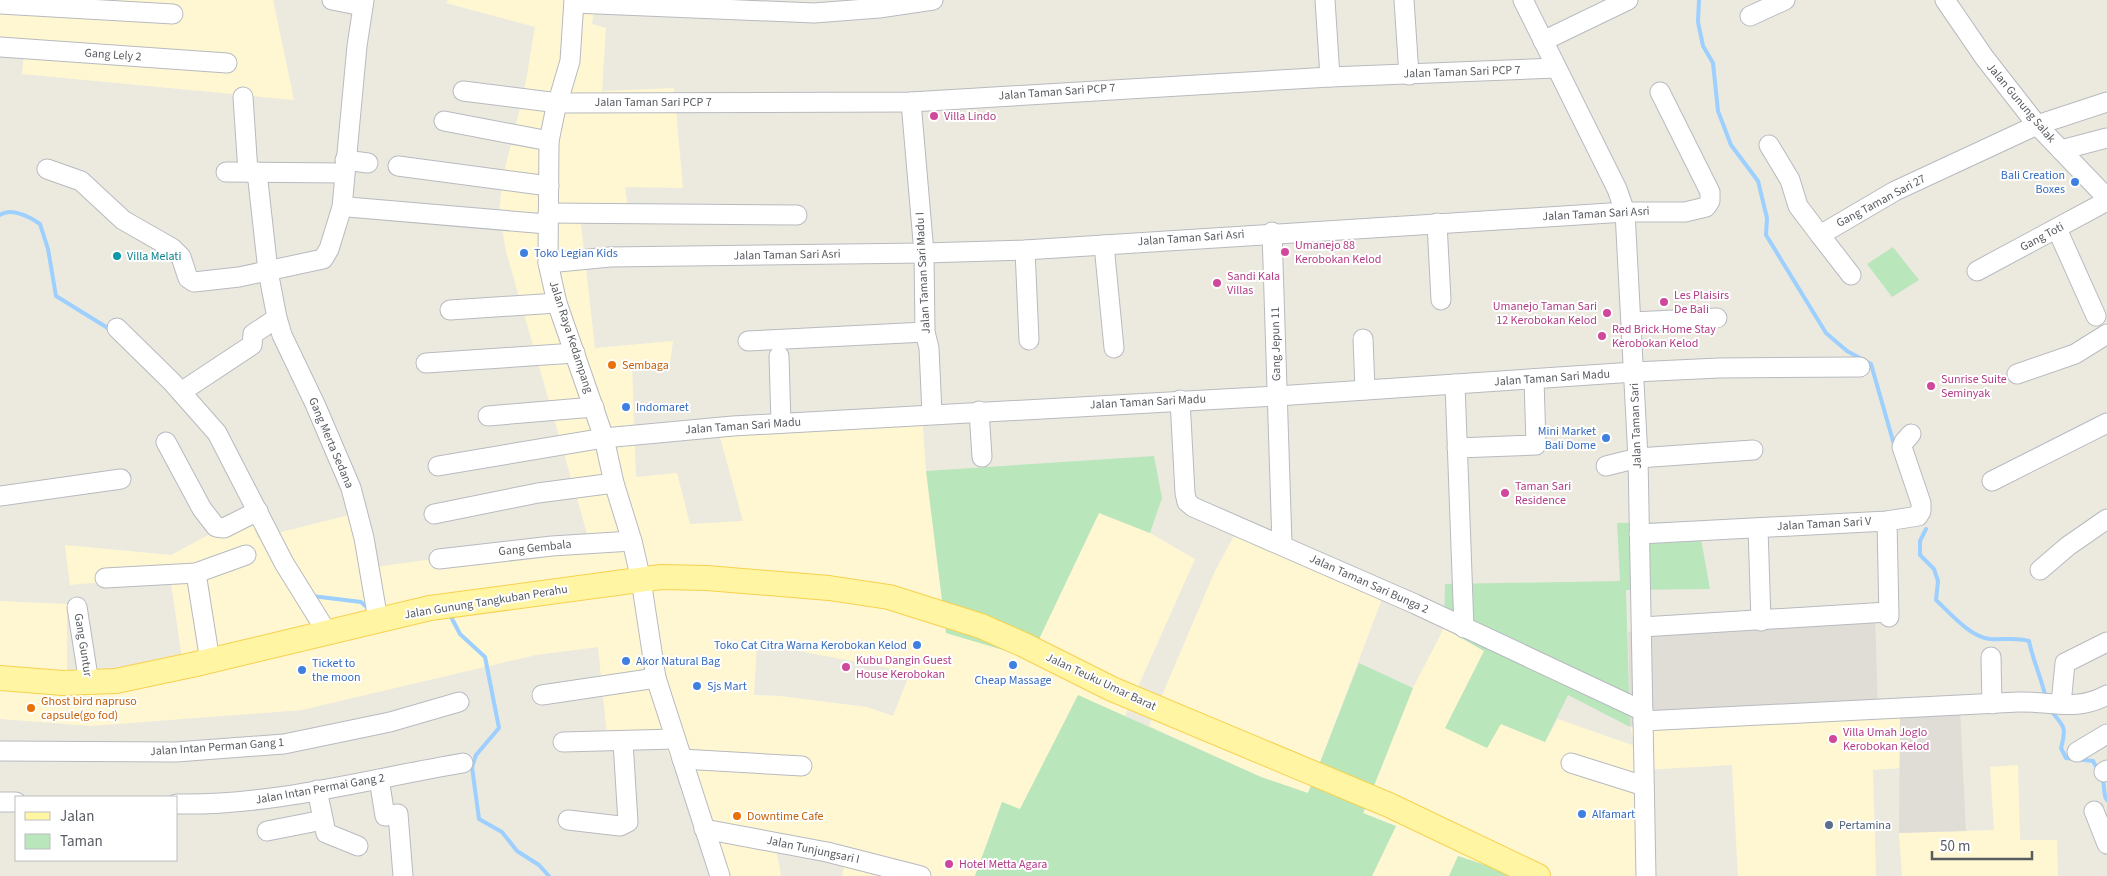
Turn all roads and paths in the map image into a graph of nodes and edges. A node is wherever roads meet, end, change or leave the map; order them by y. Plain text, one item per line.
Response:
1 (332, 0) edge
2 (933, 0) edge
3 (1325, 0) edge
4 (1404, 0) edge
5 (1523, 0) edge
6 (1628, 0) edge
7 (1785, 0) edge
8 (1945, 0) edge
9 (574, 2) edge
10 (364, 3) edge
11 (0, 4) edge
12 (846, 5) edge
13 (172, 14) dead end
14 (1750, 16) dead end
15 (1543, 41) junction
16 (0, 47) edge
17 (227, 63) dead end
18 (1556, 68) junction
19 (1409, 75) junction
20 (1330, 77) junction
21 (463, 91) dead end
22 (1660, 92) dead end
23 (243, 98) dead end
24 (911, 102) junction
25 (2107, 102) edge
26 (558, 103) junction
27 (444, 121) dead end
28 (2037, 125) junction
29 (2107, 138) edge
30 (549, 141) junction
31 (1769, 145) dead end
32 (2061, 150) junction
33 (368, 163) dead end
34 (345, 166) junction
35 (398, 166) dead end
36 (47, 169) dead end
37 (226, 172) dead end
38 (252, 172) junction
39 (549, 186) junction
40 (2107, 200) edge
41 (348, 207) dead end
42 (1625, 212) junction
43 (797, 215) dead end
44 (548, 218) junction
45 (1437, 223) junction
46 (2057, 229) junction
47 (1272, 232) junction
48 (1820, 235) junction
49 (1104, 245) junction
50 (1024, 250) junction
51 (924, 253) junction
52 (548, 263) junction
53 (268, 271) junction
54 (1977, 271) dead end
55 (1850, 275) dead end
56 (1441, 300) dead end
57 (558, 303) junction
58 (450, 310) dead end
59 (2096, 316) dead end
60 (277, 318) junction
61 (1717, 318) dead end
62 (1632, 322) junction
63 (117, 328) dead end
64 (924, 332) junction
65 (2107, 334) edge
66 (1362, 339) dead end
67 (1029, 340) dead end
68 (748, 341) dead end
69 (1114, 348) dead end
70 (575, 353) junction
71 (779, 356) dead end
72 (426, 363) dead end
73 (1860, 367) dead end
74 (1634, 372) junction
75 (2017, 374) dead end
76 (1534, 379) junction
77 (1455, 384) junction
78 (1365, 390) junction
79 (181, 392) junction
80 (1277, 396) junction
81 (1180, 400) junction
82 (594, 407) junction
83 (979, 411) junction
84 (932, 414) junction
85 (488, 416) dead end
86 (781, 423) junction
87 (2107, 423) edge
88 (1911, 434) dead end
89 (604, 438) junction
90 (166, 442) dead end
91 (1457, 448) junction
92 (1753, 450) dead end
93 (982, 457) dead end
94 (1638, 458) junction
95 (438, 466) dead end
96 (1606, 466) dead end
97 (121, 479) dead end
98 (1992, 480) dead end
99 (614, 483) junction
100 (0, 496) edge
101 (258, 511) junction
102 (434, 514) dead end
103 (2107, 519) edge
104 (1887, 521) junction
105 (1758, 528) junction
106 (1639, 534) junction
107 (632, 541) junction
108 (1282, 544) junction
109 (246, 555) dead end
110 (439, 560) dead end
111 (2040, 570) dead end
112 (196, 574) junction
113 (105, 578) dead end
114 (641, 580) junction
115 (77, 607) dead end
116 (378, 620) junction
117 (1761, 621) junction
118 (1642, 627) junction
119 (1464, 628) junction
120 (328, 634) junction
121 (2107, 642) edge
122 (1991, 657) dead end
123 (210, 661) junction
124 (0, 678) edge
125 (656, 678) junction
126 (89, 683) junction
127 (542, 695) dead end
128 (2107, 695) edge
129 (459, 702) dead end
130 (2051, 703) junction
131 (1992, 704) junction
132 (1643, 716) junction
133 (2107, 734) edge
134 (675, 739) junction
135 (563, 742) dead end
136 (623, 742) junction
137 (0, 751) edge
138 (2077, 752) dead end
139 (682, 759) junction
140 (463, 763) dead end
141 (1571, 763) dead end
142 (802, 766) dead end
143 (379, 779) junction
144 (1644, 786) junction
145 (317, 790) junction
146 (0, 802) edge
147 (15, 802) edge
148 (178, 804) edge
149 (2094, 811) dead end
150 (323, 820) junction
151 (568, 820) dead end
152 (704, 830) junction
153 (267, 831) dead end
154 (2107, 844) edge
155 (358, 846) dead end
156 (403, 876) edge
157 (720, 876) edge
158 (920, 876) edge
159 (1538, 876) edge
160 (1646, 876) edge

1 - 10 street
2 - 12 street
3 - 20 street
4 - 19 street
5 - 15 street, Jalan Taman Sari
6 - 15 street
7 - 14 street
8 - 28 street, Jalan Gunung Salak
9 - 12 street
9 - 26 street, Jalan Raya Kedampang
10 - 34 street
11 - 13 street
15 - 18 street, Jalan Taman Sari
16 - 17 street, Gang Lely 2
18 - 19 street, Jalan Taman Sari PCP 7
18 - 42 street, Jalan Taman Sari
19 - 20 street, Jalan Taman Sari PCP 7
20 - 24 street, Jalan Taman Sari PCP 7
21 - 26 street, Jalan Taman Sari PCP 7
22 - 42 street, Jalan Taman Sari Asri
23 - 38 street, Gang Merta Sedana
24 - 26 street, Jalan Taman Sari PCP 7
24 - 51 street, Jalan Taman Sari Madu I
25 - 28 street, Gang Taman Sari 27
26 - 30 street, Jalan Raya Kedampang
27 - 30 street
28 - 32 street, Jalan Gunung Salak
28 - 48 street, Gang Taman Sari 27
29 - 32 street
30 - 39 street, Jalan Raya Kedampang
31 - 48 street
32 - 40 street, Jalan Gunung Salak
33 - 34 street
34 - 38 street
34 - 53 street
35 - 39 street
36 - 53 street
37 - 38 street
38 - 53 street, Gang Merta Sedana
39 - 44 street, Jalan Raya Kedampang
40 - 46 street, Gang Toti
41 - 44 street
42 - 45 street, Jalan Taman Sari Asri
42 - 62 street, Jalan Taman Sari
43 - 44 street
44 - 52 street, Jalan Raya Kedampang
45 - 47 street, Jalan Taman Sari Asri
45 - 56 street
46 - 54 street, Gang Toti
46 - 59 street
47 - 49 street, Jalan Taman Sari Asri
47 - 80 street, Gang Jepun 11
48 - 55 street
49 - 50 street, Jalan Taman Sari Asri
49 - 69 street
50 - 51 street, Jalan Taman Sari Asri
50 - 67 street
51 - 52 street, Jalan Taman Sari Asri
51 - 64 street, Jalan Taman Sari Madu I
52 - 57 street, Jalan Raya Kedampang
53 - 60 street, Gang Merta Sedana
57 - 58 street
57 - 70 street, Jalan Raya Kedampang
60 - 79 street
60 - 116 street, Gang Merta Sedana
61 - 62 street
62 - 74 street, Jalan Taman Sari
63 - 79 street
64 - 68 street
64 - 84 street, Jalan Taman Sari Madu I
65 - 75 street
66 - 78 street
70 - 72 street
70 - 82 street, Jalan Raya Kedampang
71 - 86 street
73 - 74 street, Jalan Taman Sari Madu
74 - 76 street, Jalan Taman Sari Madu
74 - 94 street, Jalan Taman Sari
76 - 77 street, Jalan Taman Sari Madu
76 - 91 street
77 - 78 street, Jalan Taman Sari Madu
77 - 91 street
78 - 80 street, Jalan Taman Sari Madu
79 - 101 street
80 - 81 street, Jalan Taman Sari Madu
80 - 108 street, Gang Jepun 11
81 - 83 street, Jalan Taman Sari Madu
81 - 108 street, Jalan Taman Sari Bunga 2
82 - 85 street
82 - 89 street, Jalan Raya Kedampang
83 - 84 street, Jalan Taman Sari Madu
83 - 93 street
84 - 86 street, Jalan Taman Sari Madu
86 - 89 street, Jalan Taman Sari Madu
87 - 98 street
88 - 104 street, Jalan Taman Sari V
89 - 95 street, Jalan Taman Sari Madu
89 - 99 street, Jalan Raya Kedampang
90 - 101 street
91 - 119 street
92 - 94 street
94 - 96 street
94 - 106 street, Jalan Taman Sari
97 - 100 street
99 - 102 street
99 - 107 street, Jalan Raya Kedampang
101 - 120 street
103 - 111 street
104 - 105 street, Jalan Taman Sari V
104 - 117 street
105 - 106 street, Jalan Taman Sari V
105 - 117 street
106 - 118 street, Jalan Taman Sari
107 - 110 street, Gang Gembala
107 - 114 street, Jalan Raya Kedampang
108 - 119 street, Jalan Taman Sari Bunga 2
109 - 112 street
112 - 113 street
112 - 123 street
114 - 116 main road, Jalan Gunung Tangkuban Perahu
114 - 125 street
114 - 159 main road, Jalan Teuku Umar Barat
115 - 126 street, Gang Guntur
116 - 120 main road, Jalan Gunung Tangkuban Perahu
117 - 118 street
118 - 132 street, Jalan Taman Sari
119 - 132 street, Jalan Taman Sari Bunga 2
120 - 123 main road, Jalan Gunung Tangkuban Perahu
121 - 130 street
122 - 131 street
123 - 126 main road, Jalan Gunung Tangkuban Perahu
124 - 126 main road, Jalan Gunung Tangkuban Perahu
125 - 127 street
125 - 134 street
128 - 130 street
129 - 137 street, Jalan Intan Perman Gang 1
130 - 131 street
131 - 132 street
132 - 144 street, Jalan Taman Sari
133 - 138 street
134 - 136 street
134 - 139 street
135 - 136 street
136 - 151 street
139 - 142 street
139 - 152 street
140 - 143 street, Jalan Intan Permai Gang 2
141 - 144 street
143 - 145 street, Jalan Intan Permai Gang 2
143 - 156 street
144 - 160 street, Jalan Taman Sari
145 - 148 street, Jalan Intan Permai Gang 2
145 - 150 street
146 - 147 street
149 - 154 street
150 - 153 street
150 - 155 street
152 - 157 street
152 - 158 street, Jalan Tunjungsari I

